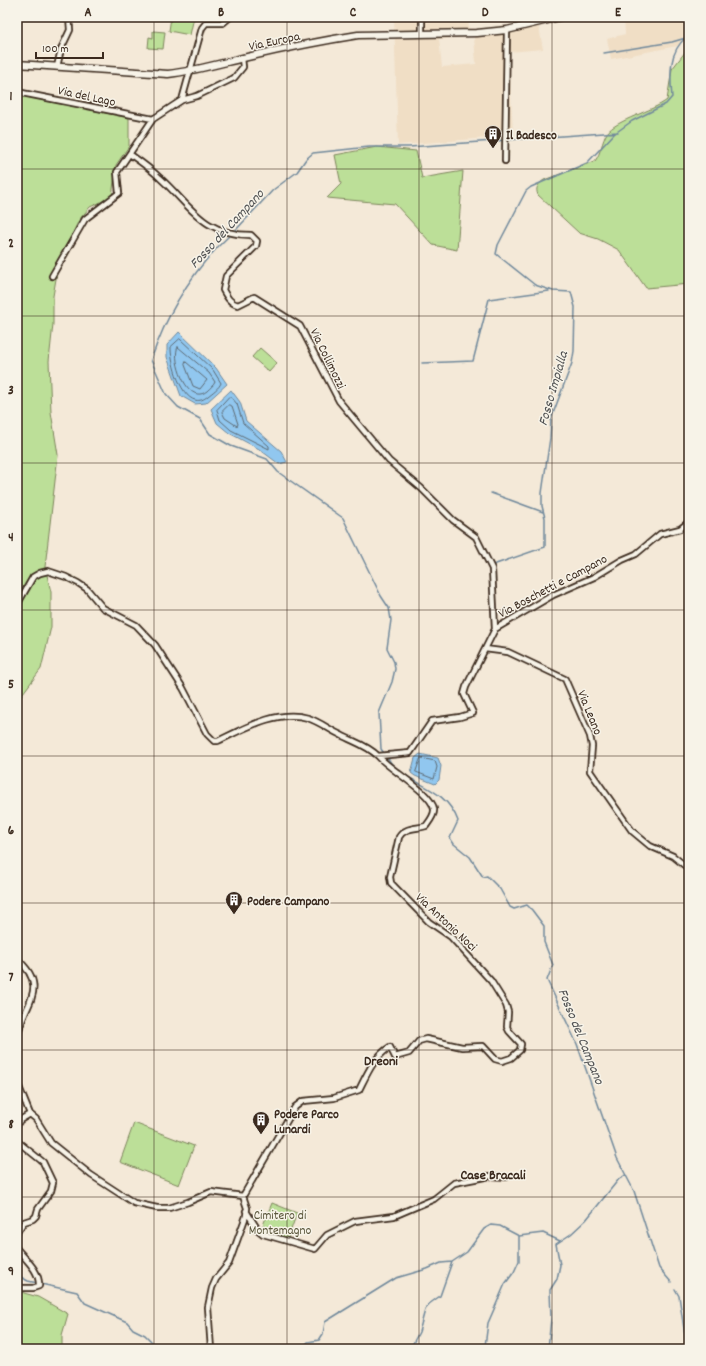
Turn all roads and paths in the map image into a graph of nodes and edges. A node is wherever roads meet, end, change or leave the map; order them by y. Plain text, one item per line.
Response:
1 (69, 17) edge
2 (230, 17) edge
3 (422, 17) edge
4 (560, 17) edge
5 (507, 30) junction
6 (422, 34) junction
7 (242, 58) junction
8 (17, 64) edge
9 (57, 67) junction
10 (189, 72) junction
11 (17, 92) edge
12 (182, 100) junction
13 (153, 119) junction
14 (131, 154) junction
15 (505, 161) dead end
16 (52, 276) dead end
17 (689, 522) edge
18 (17, 605) edge
19 (495, 628) junction
20 (485, 649) junction
21 (378, 756) junction
22 (689, 869) edge
23 (17, 959) edge
24 (17, 1039) edge
25 (17, 1082) edge
26 (30, 1114) junction
27 (17, 1124) edge
28 (17, 1141) edge
29 (506, 1177) dead end
30 (243, 1196) junction
31 (246, 1211) junction
32 (17, 1232) edge
33 (17, 1249) edge
34 (17, 1288) edge
35 (211, 1349) edge

1 - 9 street
2 - 10 street
3 - 6 street
4 - 5 main road, Via Europa
5 - 6 main road, Via Europa
5 - 15 street
6 - 7 main road, Via Europa
7 - 10 main road, Via Europa
7 - 12 street
8 - 9 main road, Via Europa
9 - 10 main road, Via Europa
10 - 12 street
11 - 13 street, Via del Lago
12 - 13 street
13 - 14 street
14 - 16 street
14 - 19 street, Via Collimozzi
17 - 19 street, Via Boschetti e Campano
18 - 21 street
19 - 20 street, Via Boschetti e Campano
20 - 21 street, Via Boschetti e Campano
20 - 22 street, Via Leano
21 - 30 street, Via Antonio Noci
23 - 24 street
25 - 26 street
26 - 27 street
26 - 30 street
28 - 32 street
29 - 31 street
30 - 31 street
31 - 35 street
33 - 34 street

